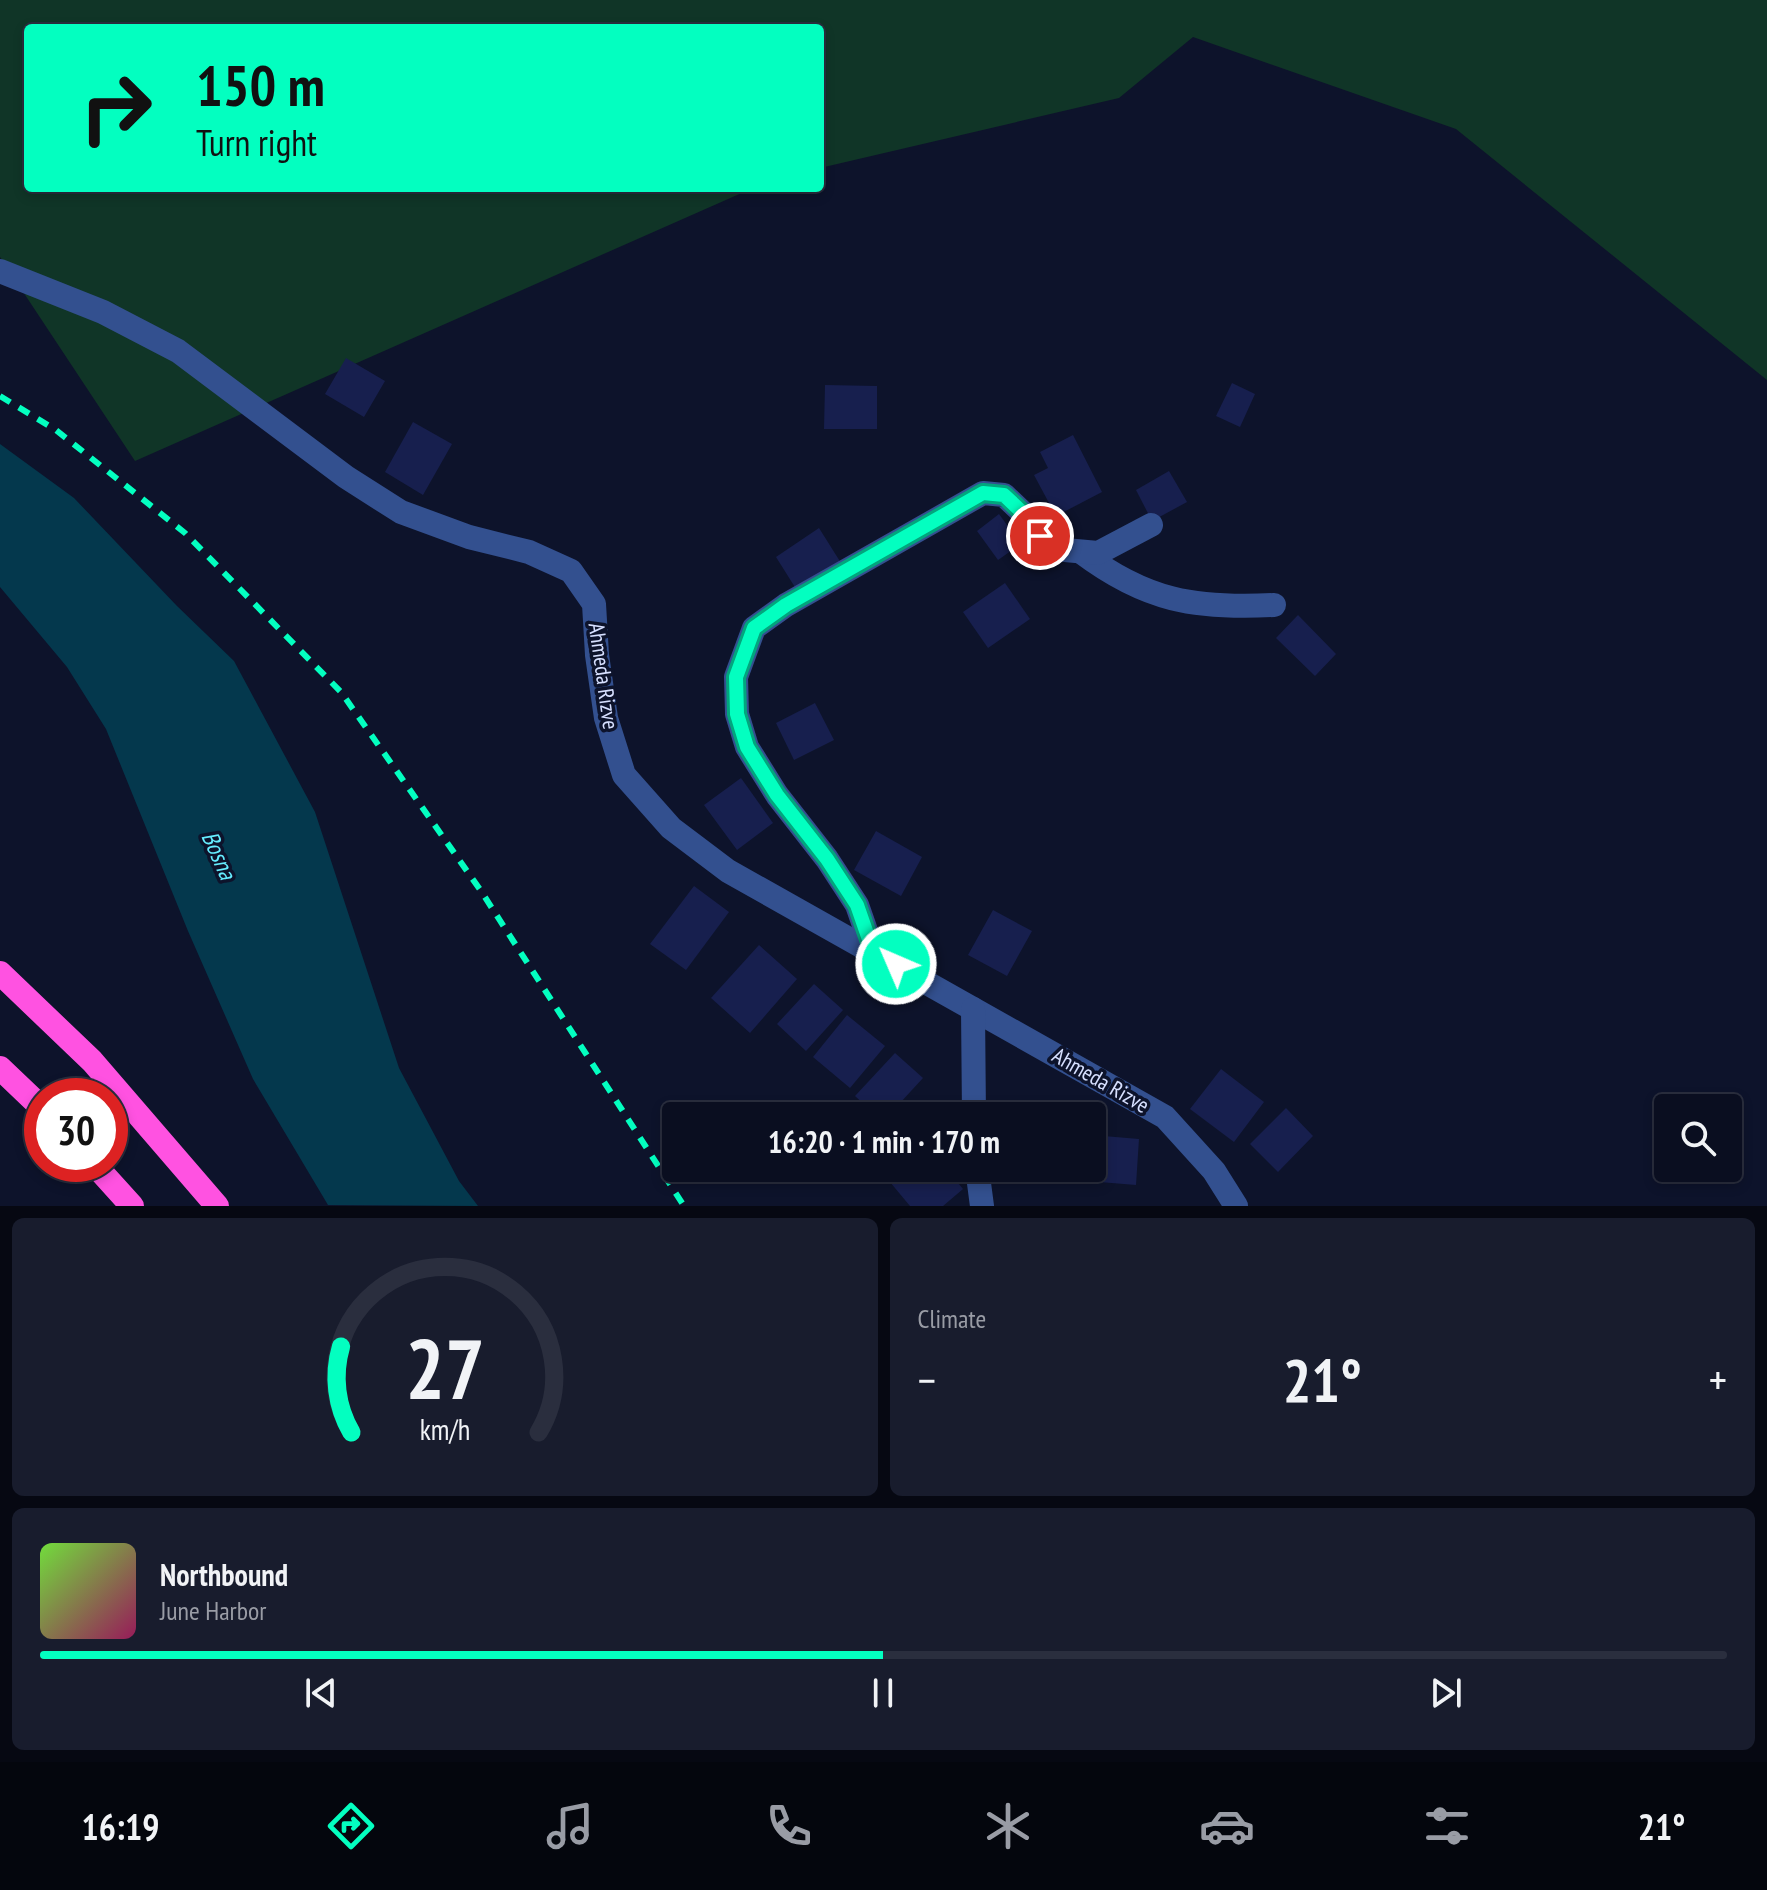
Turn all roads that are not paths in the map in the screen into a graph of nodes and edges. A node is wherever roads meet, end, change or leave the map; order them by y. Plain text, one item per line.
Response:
1 (0, 271) edge
2 (1151, 525) dead end
3 (1081, 552) junction
4 (1274, 605) dead end
5 (873, 951) junction
6 (0, 973) edge
7 (973, 1009) junction
8 (0, 1068) edge
9 (24, 1091) edge
10 (974, 1102) edge
11 (110, 1182) edge
12 (979, 1182) edge
13 (132, 1206) edge
14 (217, 1206) edge
15 (982, 1206) edge
16 (1236, 1206) edge

1 - 5 street, Ahmeda Rizve
2 - 3 street
3 - 4 street
3 - 5 street
5 - 7 street, Ahmeda Rizve
6 - 14 highway
7 - 10 street
7 - 16 street, Ahmeda Rizve
8 - 9 highway
11 - 13 highway
12 - 15 street

